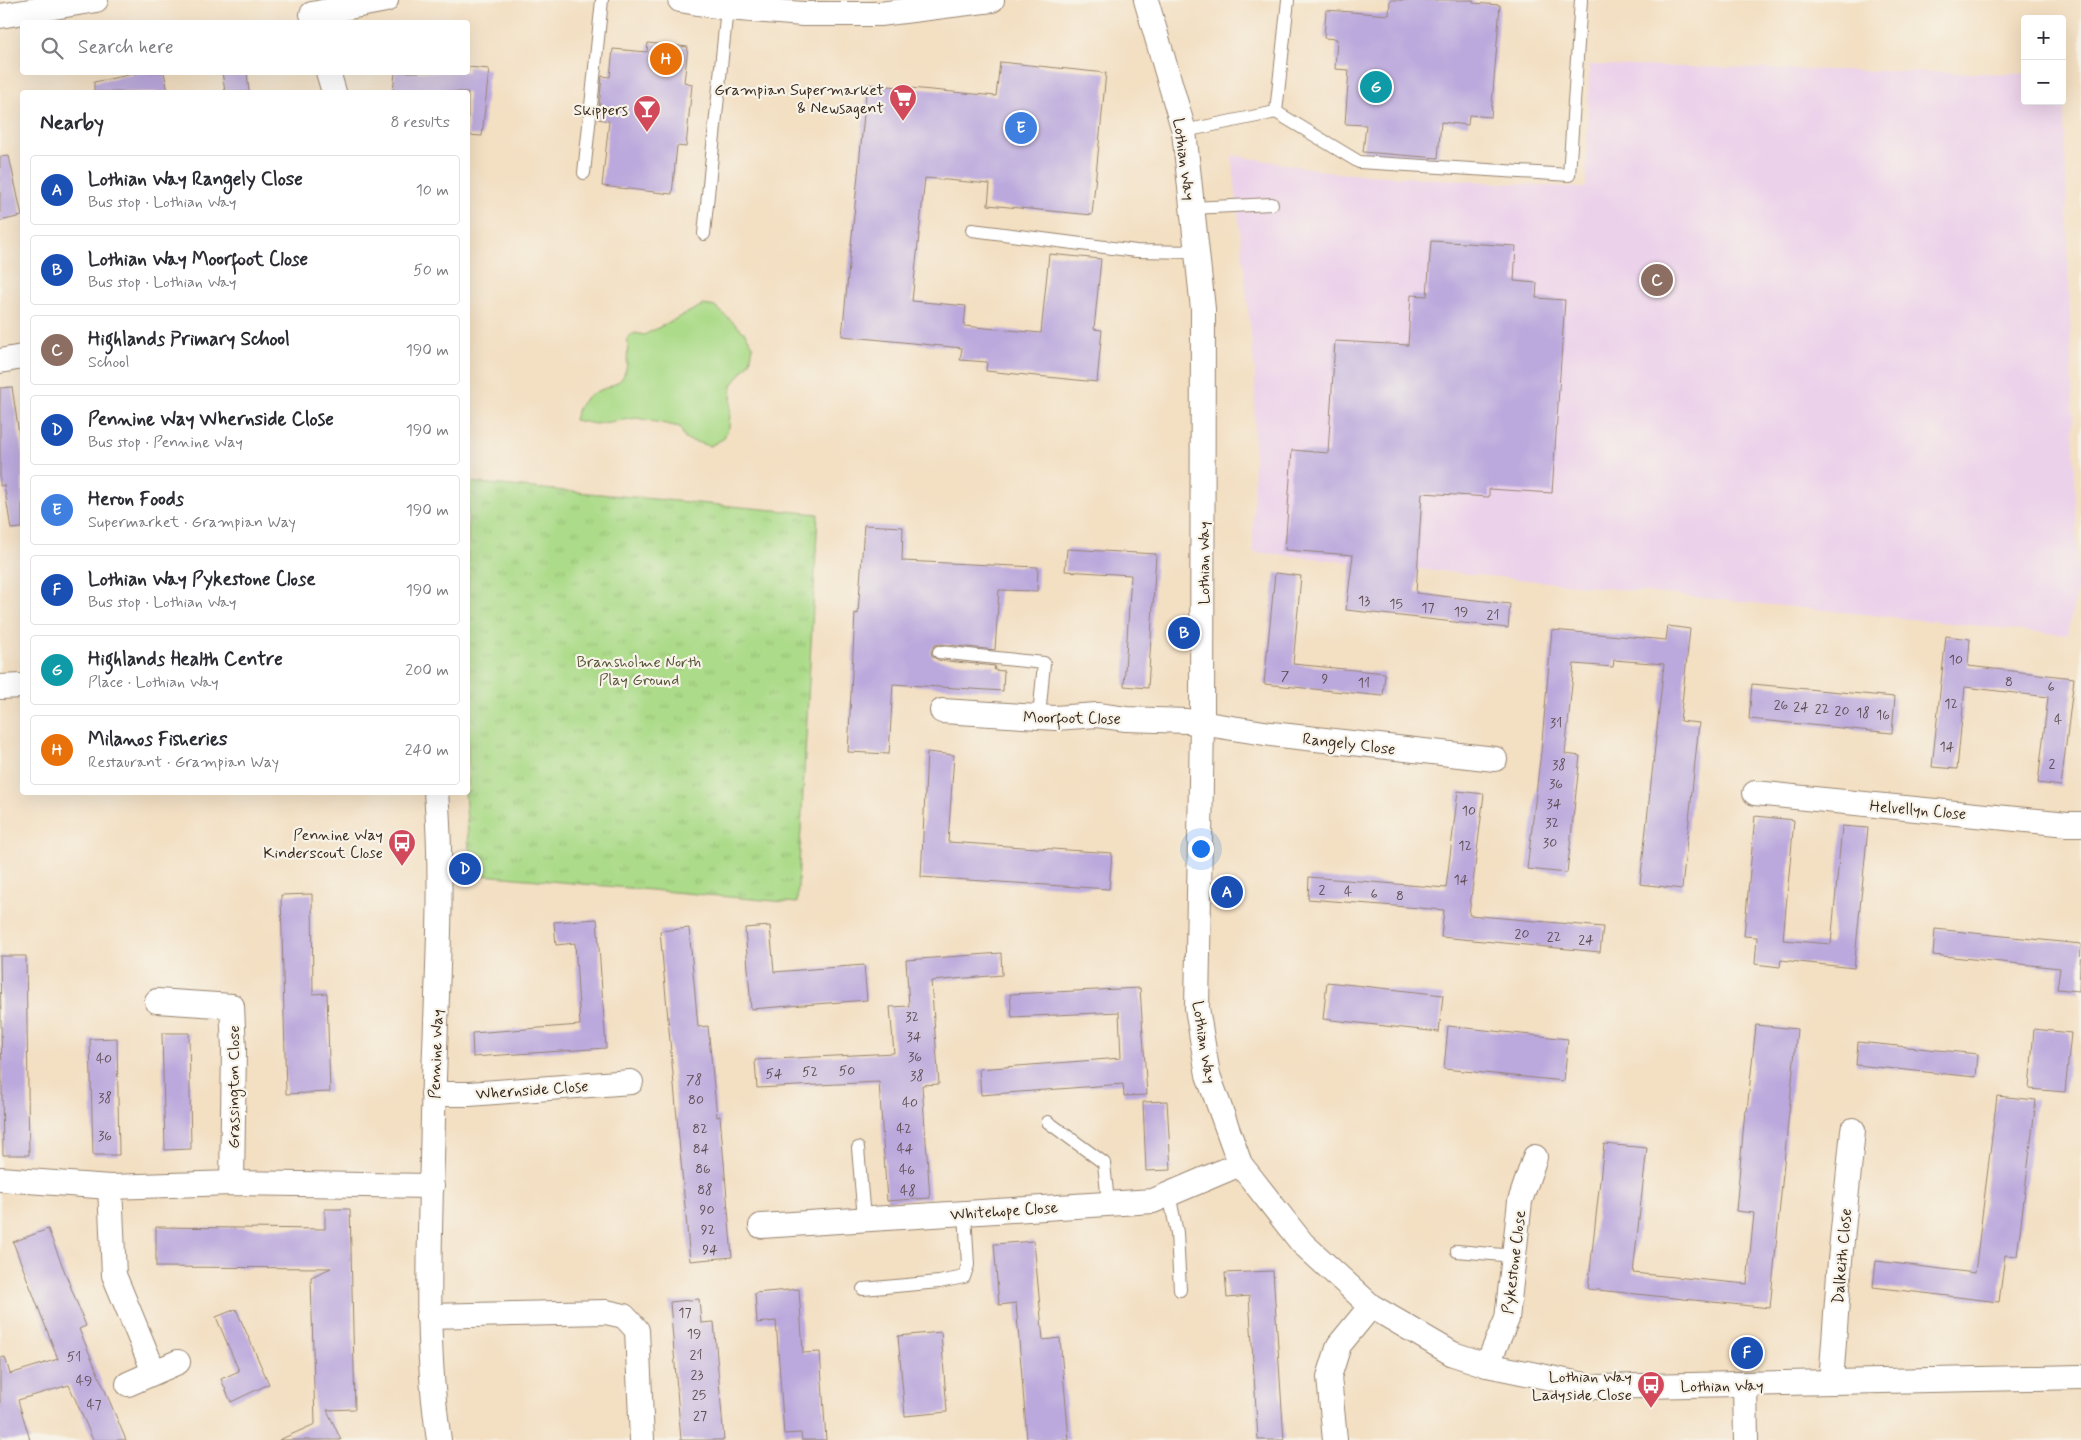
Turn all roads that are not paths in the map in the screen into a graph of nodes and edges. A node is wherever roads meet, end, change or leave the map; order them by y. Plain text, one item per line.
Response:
1 (96, 0) edge
2 (386, 0) edge
3 (602, 0) edge
4 (680, 0) edge
5 (992, 0) edge
6 (1146, 0) edge
7 (1288, 0) edge
8 (1581, 0) edge
9 (880, 7) edge
10 (727, 8) junction
11 (7, 10) edge
12 (311, 12) edge
13 (329, 75) edge
14 (333, 90) edge
15 (1276, 112) junction
16 (1184, 131) junction
17 (584, 172) dead end
18 (1272, 204) dead end
19 (1192, 208) junction
20 (972, 230) dead end
21 (704, 234) dead end
22 (1197, 252) junction
23 (20, 357) edge
24 (0, 361) edge
25 (939, 652) dead end
26 (20, 686) edge
27 (0, 688) edge
28 (942, 711) dead end
29 (1039, 717) junction
30 (1202, 724) junction
31 (1495, 759) dead end
32 (1755, 793) dead end
33 (436, 795) edge
34 (2081, 824) edge
35 (157, 1001) dead end
36 (631, 1082) dead end
37 (433, 1094) junction
38 (1048, 1122) dead end
39 (1854, 1130) dead end
40 (858, 1148) dead end
41 (1535, 1157) dead end
42 (1240, 1164) junction
43 (0, 1179) edge
44 (232, 1183) junction
45 (432, 1186) junction
46 (110, 1187) junction
47 (1169, 1194) junction
48 (1108, 1203) junction
49 (965, 1213) junction
50 (864, 1219) junction
51 (761, 1226) dead end
52 (1457, 1251) dead end
53 (1514, 1256) junction
54 (863, 1289) dead end
55 (1180, 1290) dead end
56 (1371, 1306) junction
57 (428, 1316) junction
58 (178, 1362) dead end
59 (1486, 1365) junction
60 (154, 1372) junction
61 (2081, 1378) edge
62 (1831, 1382) junction
63 (128, 1384) dead end
64 (1745, 1384) junction
65 (439, 1440) edge
66 (642, 1440) edge
67 (1335, 1440) edge
68 (1746, 1440) edge

1 - 11 street
2 - 12 street
3 - 17 lane
4 - 10 street
5 - 9 street
6 - 16 street, Lothian Way
7 - 15 lane
8 - 15 lane
9 - 10 street
10 - 21 lane
13 - 14 street
15 - 16 lane
16 - 19 street, Lothian Way
18 - 19 lane
19 - 22 street, Lothian Way
20 - 22 lane
22 - 30 street, Lothian Way
23 - 24 street
25 - 29 lane
26 - 27 street
28 - 29 street, Moorfoot Close
29 - 30 street, Moorfoot Close
30 - 31 street, Rangely Close
30 - 42 street, Lothian Way
32 - 34 street, Helvellyn Close
33 - 37 street, Pennine Way
35 - 44 street, Grassington Close
36 - 37 street, Whernside Close
37 - 45 street, Pennine Way
38 - 48 lane
39 - 62 street, Dalkeith Close
40 - 50 lane
41 - 53 street, Pykestone Close
42 - 47 street, Whitehope Close
42 - 56 street, Lothian Way
43 - 46 street
44 - 45 street
44 - 46 street
45 - 57 street, Pennine Way
46 - 60 street
47 - 48 street, Whitehope Close
47 - 55 lane
48 - 49 street, Whitehope Close
49 - 50 street, Whitehope Close
49 - 54 lane
50 - 51 street, Whitehope Close
52 - 53 lane
53 - 59 street, Pykestone Close
56 - 59 street, Lothian Way
56 - 67 street
57 - 65 street, Pennine Way
57 - 66 street
58 - 60 street
59 - 64 street, Lothian Way
60 - 63 street
61 - 62 street, Lothian Way
62 - 64 street, Lothian Way
64 - 68 street

